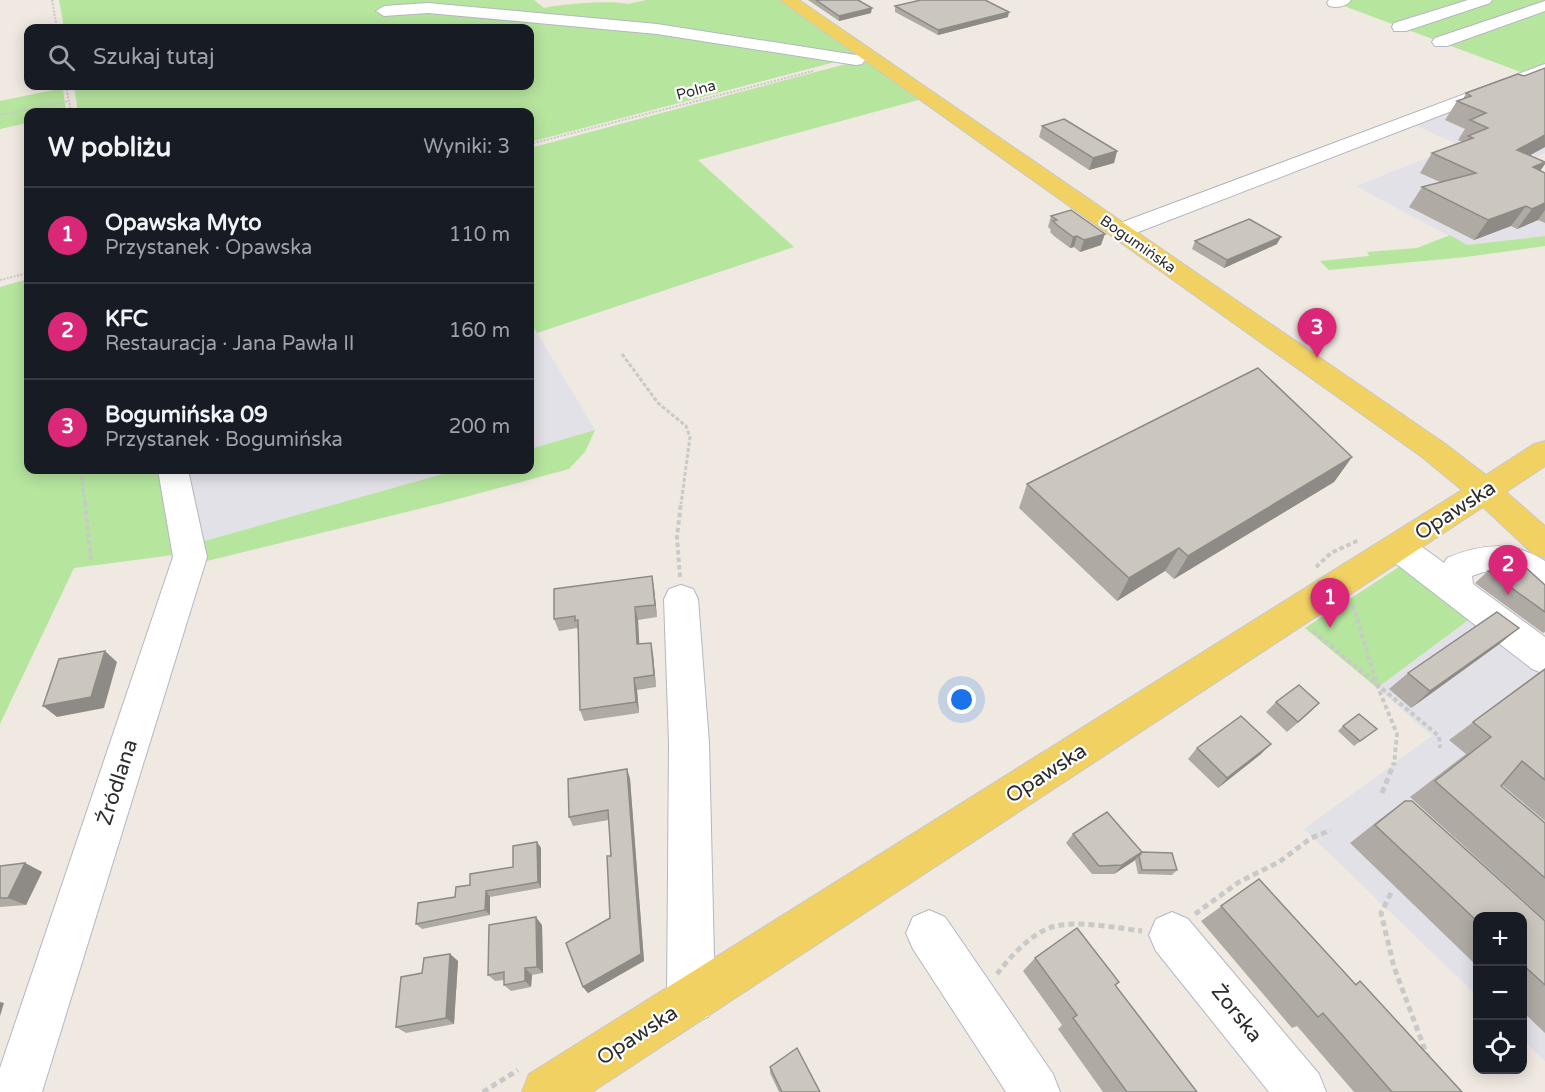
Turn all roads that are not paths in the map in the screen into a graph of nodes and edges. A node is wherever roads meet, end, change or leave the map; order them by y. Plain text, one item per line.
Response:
1 (788, 0) edge
2 (1484, 0) edge
3 (1545, 6) edge
4 (384, 10) dead end
5 (1400, 27) dead end
6 (1441, 42) dead end
7 (856, 60) road end
8 (1545, 69) edge
9 (1120, 231) junction
10 (1545, 452) edge
11 (174, 474) edge
12 (1485, 491) junction
13 (1545, 545) edge
14 (1398, 547) junction
15 (1545, 580) edge
16 (1456, 590) junction
17 (681, 599) road end
18 (1544, 656) edge
19 (929, 933) dead end
20 (1172, 935) road end
21 (691, 1000) junction
22 (17, 1092) edge
23 (547, 1092) edge
24 (1035, 1092) edge
25 (1301, 1092) edge

1 - 9 main road, Bogumińska
2 - 5 street
3 - 6 street
4 - 7 street
8 - 9 street
9 - 12 main road, Bogumińska
10 - 12 main road, Opawska
11 - 22 street, Źródlana
12 - 13 main road, Bogumińska
12 - 14 main road, Opawska
14 - 16 street
14 - 21 main road, Opawska
15 - 16 street
16 - 18 street
17 - 21 street
19 - 24 street
20 - 25 street, Żorska
21 - 23 main road, Opawska

